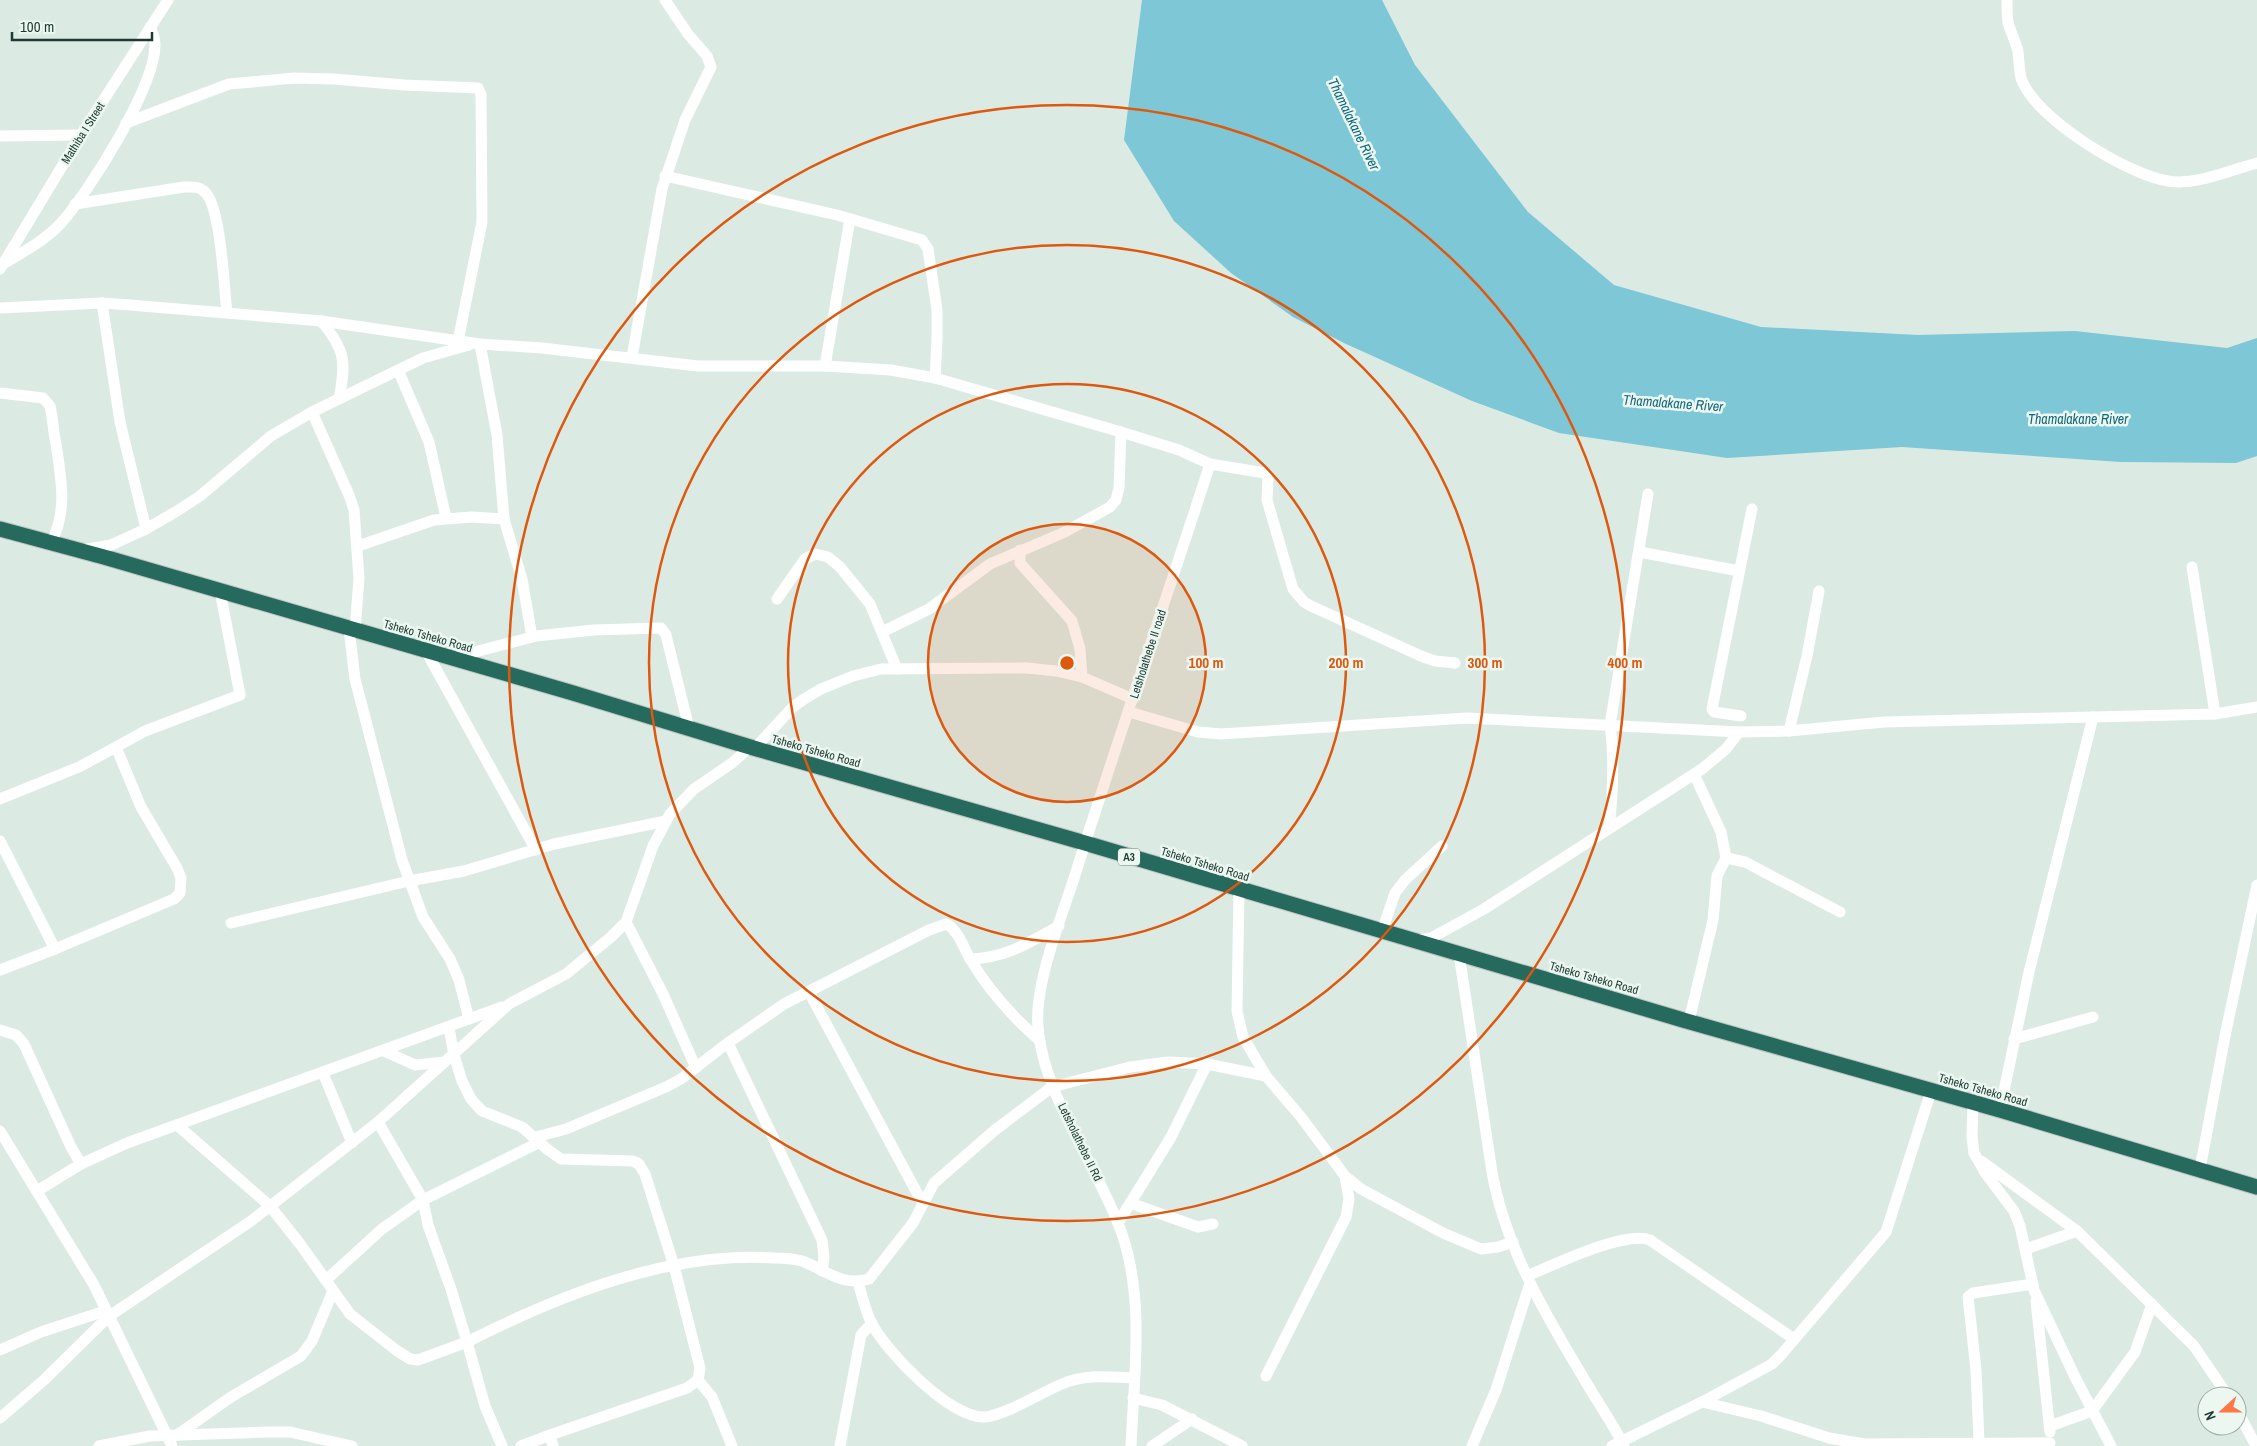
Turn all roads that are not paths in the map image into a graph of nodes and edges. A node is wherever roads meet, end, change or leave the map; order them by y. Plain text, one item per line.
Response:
1 (168, 0) edge
2 (665, 0) edge
3 (2007, 0) edge
4 (150, 27) junction
5 (126, 123) junction
6 (81, 135) junction
7 (0, 136) edge
8 (2257, 163) edge
9 (665, 176) junction
10 (75, 204) junction
11 (850, 219) junction
12 (1, 267) edge
13 (102, 303) junction
14 (0, 308) edge
15 (227, 313) junction
16 (321, 321) junction
17 (458, 341) junction
18 (479, 344) junction
19 (632, 357) junction
20 (825, 366) junction
21 (398, 370) junction
22 (934, 378) junction
23 (0, 393) edge
24 (339, 399) junction
25 (312, 412) junction
26 (1121, 432) junction
27 (1210, 464) junction
28 (1648, 494) dead end
29 (1752, 509) dead end
30 (446, 518) junction
31 (504, 519) junction
32 (0, 529) edge
33 (146, 529) junction
34 (51, 543) junction
35 (358, 546) junction
36 (1020, 550) junction
37 (77, 551) junction
38 (1640, 552) junction
39 (2192, 568) dead end
40 (1739, 571) junction
41 (220, 591) junction
42 (1819, 591) dead end
43 (777, 599) dead end
44 (352, 630) junction
45 (882, 632) junction
46 (532, 637) junction
47 (426, 652) junction
48 (450, 659) junction
49 (1455, 663) dead end
50 (897, 669) junction
51 (1082, 677) junction
52 (1133, 699) junction
53 (2257, 707) edge
54 (1129, 712) junction
55 (2215, 714) junction
56 (1741, 716) dead end
57 (2093, 717) junction
58 (1610, 725) junction
59 (689, 728) junction
60 (1789, 731) junction
61 (1739, 732) junction
62 (116, 746) junction
63 (752, 748) junction
64 (1694, 774) junction
65 (0, 799) edge
66 (666, 821) junction
67 (1609, 828) junction
68 (0, 841) edge
69 (1085, 843) junction
70 (1442, 846) dead end
71 (536, 850) junction
72 (1726, 858) junction
73 (409, 881) junction
74 (2257, 884) edge
75 (1239, 890) junction
76 (1840, 912) dead end
77 (626, 922) junction
78 (2254, 922) edge
79 (231, 923) dead end
80 (1060, 926) junction
81 (1382, 931) junction
82 (1416, 941) junction
83 (55, 949) junction
84 (1459, 954) junction
85 (970, 959) junction
86 (0, 970) edge
87 (809, 992) junction
88 (509, 1004) junction
89 (2093, 1017) dead end
90 (469, 1019) junction
91 (1689, 1021) junction
92 (449, 1028) junction
93 (0, 1030) edge
94 (2014, 1039) junction
95 (1040, 1041) junction
96 (728, 1043) junction
97 (384, 1051) junction
98 (450, 1058) junction
99 (1207, 1064) junction
100 (696, 1068) junction
101 (323, 1073) junction
102 (1266, 1076) junction
103 (1052, 1087) junction
104 (1931, 1091) junction
105 (1973, 1102) junction
106 (2000, 1110) junction
107 (378, 1122) junction
108 (177, 1125) junction
109 (0, 1131) edge
110 (538, 1140) junction
111 (352, 1143) junction
112 (1977, 1158) junction
113 (80, 1164) junction
114 (2200, 1170) junction
115 (1345, 1176) junction
116 (2257, 1187) edge
117 (37, 1191) junction
118 (423, 1200) junction
119 (1130, 1203) junction
120 (923, 1204) junction
121 (270, 1206) junction
122 (1118, 1223) junction
123 (1213, 1224) dead end
124 (2077, 1231) junction
125 (1513, 1242) junction
126 (2026, 1249) junction
127 (674, 1266) junction
128 (822, 1271) junction
129 (326, 1280) junction
130 (1529, 1280) junction
131 (858, 1282) junction
132 (2034, 1287) junction
133 (333, 1292) junction
134 (2152, 1304) junction
135 (106, 1314) junction
136 (872, 1323) junction
137 (1794, 1339) junction
138 (467, 1342) junction
139 (0, 1350) edge
140 (1266, 1376) dead end
141 (1134, 1378) junction
142 (698, 1380) junction
143 (2221, 1386) edge
144 (1133, 1398) junction
145 (1702, 1402) junction
146 (2092, 1411) junction
147 (0, 1418) edge
148 (1192, 1419) junction
149 (2050, 1426) junction
150 (2247, 1429) edge
151 (172, 1439) edge
152 (551, 1441) edge
153 (1979, 1442) junction
154 (1619, 1445) edge
155 (2050, 1445) edge
156 (99, 1446) edge
157 (352, 1446) edge
158 (502, 1446) edge
159 (521, 1446) edge
160 (732, 1446) edge
161 (840, 1446) edge
162 (1131, 1446) edge
163 (1152, 1446) edge
164 (1242, 1446) edge
165 (1472, 1446) edge
166 (2111, 1446) edge
167 (2256, 1446) edge

1 - 4 street, Mathiba I Street
2 - 9 street
3 - 8 street
4 - 5 street
4 - 6 street, Mathiba I Street
5 - 10 street
5 - 17 street
6 - 7 street
6 - 12 street, Mathiba I Street
9 - 11 street
9 - 19 street
10 - 12 street
10 - 15 street
11 - 20 street
11 - 22 street
13 - 14 street
13 - 15 street
13 - 33 street
15 - 16 street
16 - 17 street
16 - 24 street
17 - 18 street
18 - 19 street
18 - 21 street
18 - 31 street
19 - 20 street
20 - 22 street
21 - 24 street
21 - 30 street
22 - 26 street
23 - 34 street
24 - 25 street
25 - 33 street
25 - 35 street
26 - 27 street
26 - 36 street
27 - 49 street
27 - 52 street, Letsholathebe II road
28 - 38 street
29 - 40 street
30 - 31 street
30 - 35 street
31 - 46 street
32 - 34 highway, Tsheko Tsheko Road / A3
33 - 37 street
34 - 37 highway, Tsheko Tsheko Road / A3
35 - 44 street
36 - 45 street
36 - 51 street
37 - 41 highway, Tsheko Tsheko Road / A3
38 - 40 street
38 - 58 street
39 - 55 street
40 - 56 street
41 - 44 highway, Tsheko Tsheko Road / A3
41 - 62 street
42 - 60 street
43 - 45 street
44 - 47 highway, Tsheko Tsheko Road / A3
44 - 73 street
45 - 50 street
46 - 48 street
46 - 59 street
47 - 48 highway, Tsheko Tsheko Road / A3
47 - 71 street
48 - 59 highway, Tsheko Tsheko Road / A3
50 - 51 street
50 - 63 street
51 - 52 street
52 - 54 street, Letsholathebe II road
53 - 55 street
54 - 58 street
54 - 69 street, Letsholathebe II road
55 - 57 street
57 - 60 street
57 - 94 street
58 - 61 street
58 - 67 street
59 - 63 highway, Tsheko Tsheko Road / A3
60 - 61 street
61 - 64 street
62 - 65 street
62 - 83 street
63 - 66 street
63 - 69 highway, Tsheko Tsheko Road / A3
64 - 67 street
64 - 72 street
66 - 71 street
66 - 77 street
67 - 82 street
68 - 83 street
69 - 75 highway, Tsheko Tsheko Road / A3
69 - 80 street, Letsholathebe II Rd
70 - 81 street
71 - 73 street
72 - 76 street
72 - 91 street
73 - 79 street
73 - 90 street
74 - 78 street
75 - 81 highway, Tsheko Tsheko Road / A3
75 - 102 street
77 - 88 street
77 - 100 street
78 - 114 street
80 - 85 street
80 - 95 street, Letsholathebe II Rd
81 - 82 highway, Tsheko Tsheko Road / A3
82 - 84 highway, Tsheko Tsheko Road / A3
83 - 86 street
84 - 91 highway, Tsheko Tsheko Road / A3
84 - 125 street
85 - 87 street
85 - 95 street
87 - 96 street
87 - 120 street
88 - 90 street
88 - 98 street
89 - 94 street
90 - 92 street
91 - 104 highway, Tsheko Tsheko Road / A3
92 - 97 street
92 - 98 street
93 - 113 street
94 - 106 street
95 - 103 street, Letsholathebe II Rd
96 - 100 street
96 - 128 street
97 - 98 street
97 - 101 street
98 - 107 street
98 - 110 street
99 - 102 street
99 - 103 street
99 - 119 street
100 - 110 street
101 - 108 street
101 - 111 street
102 - 115 street
103 - 120 street
103 - 122 street, Letsholathebe II Rd
104 - 105 highway, Tsheko Tsheko Road / A3
104 - 137 street
105 - 106 highway, Tsheko Tsheko Road / A3
105 - 112 street
106 - 114 highway, Tsheko Tsheko Road / A3
107 - 111 street
107 - 118 street
108 - 113 street
108 - 121 street
109 - 117 street
110 - 118 street
110 - 127 street
111 - 121 street
112 - 124 street
112 - 126 street
113 - 117 street
114 - 116 highway, Tsheko Tsheko Road / A3
115 - 125 street
115 - 140 street
117 - 135 street
118 - 129 street
118 - 138 street
119 - 122 street
119 - 123 street
120 - 131 street
121 - 129 street
121 - 135 street
122 - 141 street, Letsholathebe II Rd
124 - 126 street
124 - 134 street
125 - 130 street
126 - 132 street
127 - 128 street
127 - 138 street
127 - 142 street
128 - 131 street
129 - 133 street
130 - 137 street
130 - 154 street
130 - 165 street
131 - 136 street
132 - 146 street
132 - 149 street
132 - 153 street
133 - 138 street
133 - 151 street
134 - 143 street
134 - 146 street
135 - 139 street
135 - 147 street
135 - 151 street
136 - 141 street
136 - 161 street
137 - 145 street
138 - 158 street
141 - 144 street, Letsholathebe II Rd
142 - 152 street
142 - 160 street
144 - 148 street
144 - 162 street, Letsholathebe II Rd
145 - 153 street
145 - 154 street
146 - 149 street
146 - 166 street
148 - 163 street
148 - 164 street
149 - 155 street
150 - 167 street
151 - 156 street
151 - 157 street
152 - 159 street
153 - 155 street

